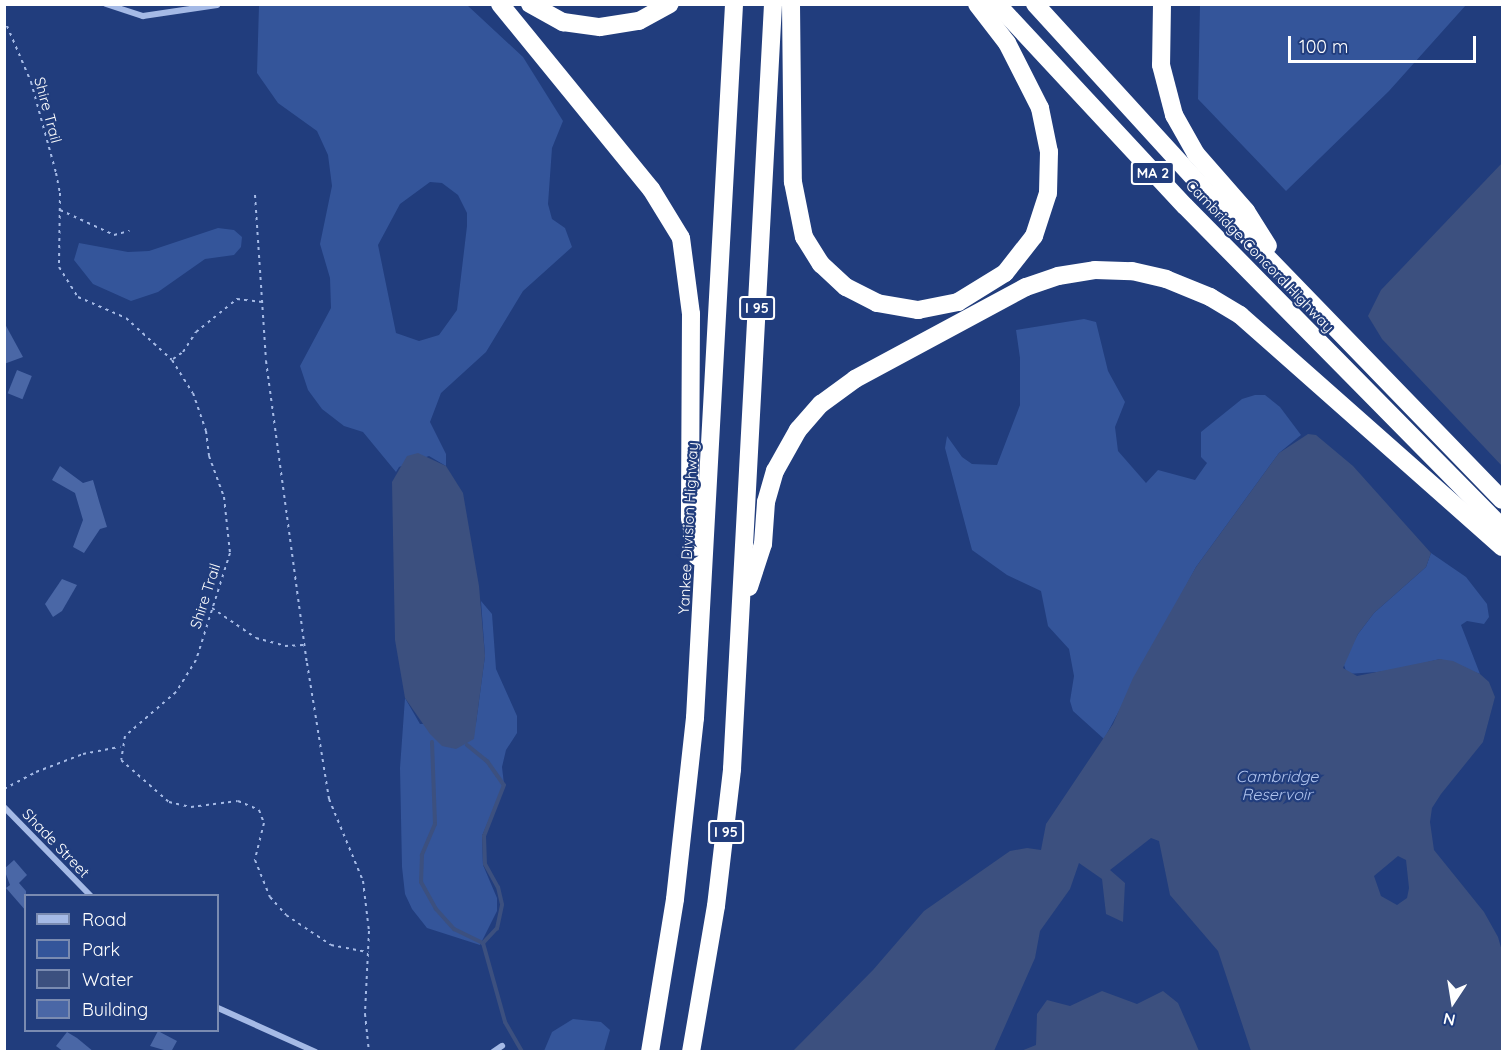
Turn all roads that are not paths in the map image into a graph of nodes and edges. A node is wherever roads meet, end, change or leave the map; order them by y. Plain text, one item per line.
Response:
1 (106, 4) edge
2 (500, 4) edge
3 (530, 4) edge
4 (670, 4) edge
5 (734, 4) edge
6 (773, 4) edge
7 (791, 4) edge
8 (977, 4) edge
9 (997, 4) edge
10 (1035, 4) edge
11 (1162, 4) edge
12 (217, 5) edge
13 (1291, 283) junction
14 (1434, 430) junction
15 (1503, 488) edge
16 (1503, 500) edge
17 (1503, 527) edge
18 (1503, 547) edge
19 (703, 587) junction
20 (742, 611) junction
21 (4, 807) edge
22 (89, 894) edge
23 (219, 1008) edge
24 (502, 1046) dead end
25 (316, 1052) edge
26 (493, 1052) edge
27 (650, 1052) edge
28 (691, 1052) edge

1 - 12 street
2 - 19 highway
3 - 4 highway
5 - 19 highway, Yankee Division Highway / I 95
6 - 20 highway, I 95
7 - 8 highway
9 - 17 highway, Cambridge Concord Highway / MA 2
10 - 13 highway, Cambridge Concord Highway / MA 2
11 - 13 highway
13 - 14 highway, Cambridge Concord Highway / MA 2
14 - 15 highway
14 - 16 highway, Cambridge Concord Highway / MA 2
18 - 20 highway
19 - 27 highway, Yankee Division Highway / I 95
20 - 28 highway, I 95
21 - 22 street, Shade Street
23 - 25 street
24 - 26 street

